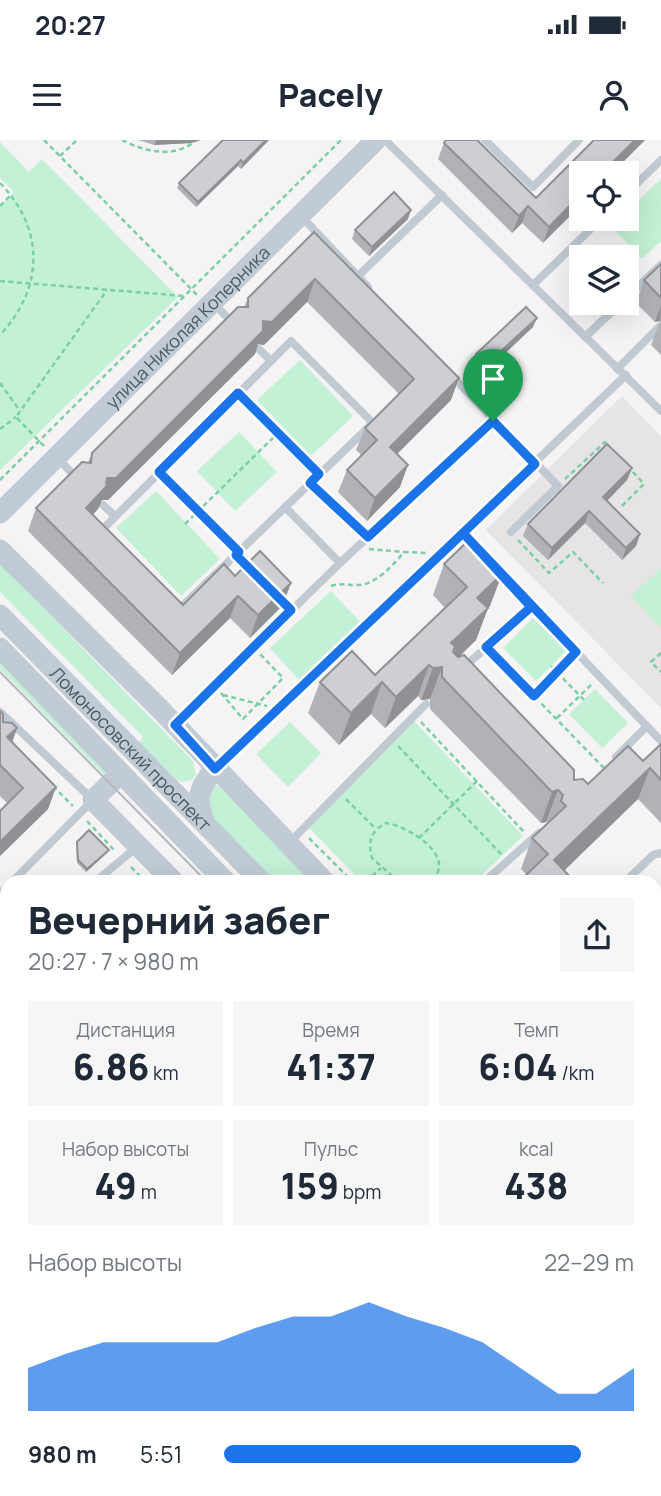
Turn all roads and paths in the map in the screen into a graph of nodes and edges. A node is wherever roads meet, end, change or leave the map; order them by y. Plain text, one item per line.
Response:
1 (44, 140) edge
2 (77, 140) edge
3 (122, 140) edge
4 (196, 140) edge
5 (341, 140) edge
6 (376, 140) edge
7 (385, 140) edge
8 (485, 140) edge
9 (579, 140) edge
10 (60, 156) junction
11 (661, 160) edge
12 (639, 181) edge
13 (0, 183) edge
14 (11, 195) junction
15 (442, 195) junction
16 (0, 206) edge
17 (300, 215) junction
18 (589, 231) edge
19 (661, 265) edge
20 (358, 276) junction
21 (0, 281) edge
22 (31, 284) junction
23 (533, 285) junction
24 (639, 286) edge
25 (192, 287) junction
26 (107, 290) junction
27 (374, 293) edge
28 (184, 296) junction
29 (210, 305) junction
30 (608, 315) edge
31 (235, 325) edge
32 (659, 327) edge
33 (0, 335) edge
34 (585, 337) junction
35 (259, 349) edge
36 (270, 360) junction
37 (442, 366) edge
38 (617, 369) junction
39 (626, 375) junction
40 (0, 383) edge
41 (238, 393) junction
42 (20, 411) junction
43 (661, 411) edge
44 (16, 417) junction
45 (493, 421) junction
46 (0, 429) edge
47 (278, 433) junction
48 (39, 441) junction
49 (612, 451) edge
50 (56, 457) junction
51 (535, 464) junction
52 (628, 467) edge
53 (159, 472) junction
54 (319, 474) junction
55 (0, 480) edge
56 (79, 480) edge
57 (310, 483) junction
58 (558, 486) junction
59 (103, 505) edge
60 (622, 506) dead end
61 (285, 507) junction
62 (198, 511) junction
63 (0, 513) edge
64 (115, 516) junction
65 (185, 524) dead end
66 (511, 532) joint
67 (463, 533) junction
68 (368, 537) junction
69 (356, 548) junction
70 (0, 550) edge
71 (239, 552) junction
72 (404, 552) junction
73 (441, 553) junction
74 (341, 563) junction
75 (603, 583) dead end
76 (325, 588) dead end
77 (531, 607) junction
78 (0, 615) edge
79 (486, 647) junction
80 (0, 648) edge
81 (576, 652) junction
82 (661, 653) edge
83 (252, 662) dead end
84 (551, 666) dead end
85 (463, 667) junction
86 (556, 672) junction
87 (661, 672) edge
88 (470, 675) edge
89 (453, 677) edge
90 (599, 677) junction
91 (228, 686) dead end
92 (220, 694) junction
93 (534, 696) junction
94 (579, 696) junction
95 (584, 700) dead end
96 (426, 704) edge
97 (256, 706) junction
98 (280, 707) junction
99 (0, 712) edge
100 (414, 715) junction
101 (556, 719) junction
102 (175, 725) junction
103 (14, 726) junction
104 (646, 727) junction
105 (5, 735) edge
106 (390, 738) junction
107 (661, 741) edge
108 (215, 769) junction
109 (605, 769) joint
110 (120, 774) junction
111 (477, 781) junction
112 (338, 790) junction
113 (93, 800) junction
114 (182, 801) junction
115 (453, 804) junction
116 (165, 820) junction
117 (205, 822) junction
118 (545, 828) edge
119 (376, 829) junction
120 (295, 837) junction
121 (419, 838) junction
122 (532, 839) junction
123 (138, 846) junction
124 (661, 853) edge
125 (507, 860) junction
126 (382, 868) junction
127 (19, 875) edge
128 (103, 875) edge
129 (167, 875) edge
130 (219, 875) edge
131 (255, 875) edge
132 (321, 875) edge
133 (344, 875) edge
134 (374, 875) edge
135 (391, 875) edge
136 (435, 875) edge
137 (491, 875) edge
138 (632, 875) edge

1 - 10 path
2 - 10 path
3 - 4 path
5 - 25 path
6 - 17 street, улица Николая Коперника
7 - 15 lane
8 - 9 lane
10 - 25 path
11 - 12 lane
13 - 14 path
14 - 16 path
14 - 22 path
15 - 20 lane
15 - 23 lane
17 - 20 lane
17 - 29 street, улица Николая Коперника
18 - 23 lane
19 - 24 lane
20 - 27 lane
21 - 22 path
22 - 26 path
22 - 33 path
23 - 34 lane
25 - 28 path
25 - 29 path
26 - 28 path
26 - 42 path
28 - 48 path
29 - 31 lane
29 - 50 street, улица Николая Коперника
30 - 34 lane
32 - 38 lane
34 - 38 lane
35 - 36 lane
36 - 41 lane
36 - 54 lane
37 - 45 lane
38 - 39 lane
39 - 43 lane
39 - 51 lane
40 - 42 path
41 - 47 path
41 - 53 lane
42 - 44 path
44 - 46 path
44 - 48 path
45 - 51 lane
45 - 68 lane
47 - 54 path
47 - 62 path
48 - 50 path
48 - 55 path
49 - 58 path
50 - 56 lane
50 - 63 street, улица Николая Коперника
51 - 58 lane
51 - 67 lane
52 - 60 path
53 - 62 path
53 - 64 lane
54 - 57 lane
57 - 61 lane
57 - 68 path
58 - 66 lane
59 - 64 lane
61 - 71 lane
61 - 74 lane
62 - 65 path
62 - 71 path
64 - 71 lane
66 - 75 path
67 - 73 lane
67 - 77 lane
68 - 69 lane
69 - 72 path
69 - 74 lane
70 - 102 street
72 - 73 path
72 - 76 path
73 - 98 lane
74 - 102 lane
77 - 79 lane
77 - 81 lane
78 - 114 street, Ломоносовский проспект
79 - 85 lane
79 - 93 path
80 - 110 street, Ломоносовский проспект
81 - 86 path
81 - 90 lane
82 - 87 path
83 - 97 path
84 - 86 path
85 - 88 lane
85 - 89 lane
86 - 93 path
86 - 94 path
90 - 94 path
90 - 104 lane
91 - 92 path
92 - 97 path
92 - 97 path
93 - 101 path
94 - 95 path
94 - 101 path
96 - 100 lane
97 - 98 path
98 - 108 lane
99 - 103 lane
100 - 106 lane
100 - 111 path
101 - 109 path
102 - 108 street
103 - 105 lane
103 - 113 lane
104 - 107 lane
104 - 109 lane
106 - 112 lane
106 - 115 path
108 - 117 street
108 - 120 street
110 - 113 street
110 - 116 street, Ломоносовский проспект
111 - 115 path
111 - 122 path
112 - 119 path
112 - 120 lane
113 - 123 street
113 - 127 lane
114 - 116 street
114 - 117 street, Ломоносовский проспект
115 - 121 path
115 - 125 path
116 - 130 street, Ломоносовский проспект
117 - 131 street, Ломоносовский проспект
118 - 122 lane
119 - 121 path
119 - 126 path
120 - 132 street
120 - 133 path
121 - 136 path
122 - 125 lane
123 - 128 lane
123 - 129 street
124 - 138 lane
125 - 137 lane
126 - 134 path
126 - 135 path

